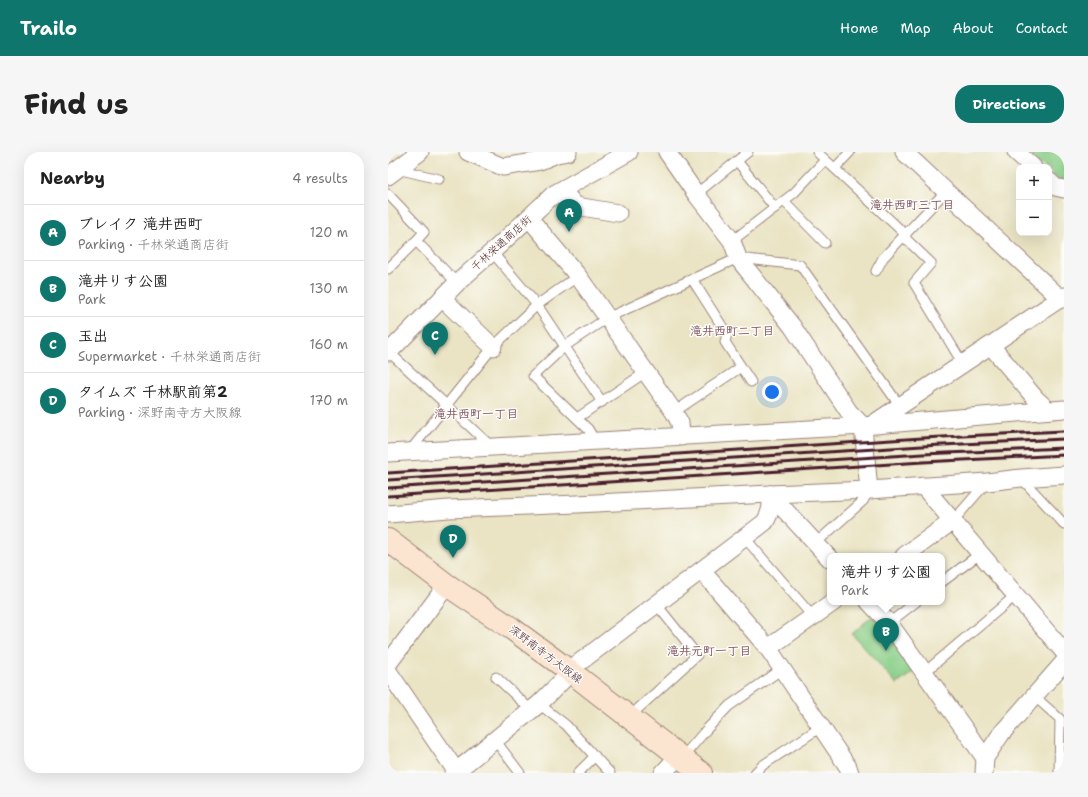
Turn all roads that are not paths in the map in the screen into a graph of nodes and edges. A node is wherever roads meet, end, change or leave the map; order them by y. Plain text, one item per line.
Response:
1 (419, 152) edge
2 (468, 152) edge
3 (494, 152) edge
4 (629, 152) edge
5 (666, 152) edge
6 (748, 152) edge
7 (817, 152) edge
8 (850, 152) edge
9 (904, 152) edge
10 (1016, 152) edge
11 (561, 153) edge
12 (825, 160) junction
13 (737, 161) junction
14 (1030, 164) edge
15 (503, 167) junction
16 (835, 168) junction
17 (390, 173) edge
18 (439, 178) dead end
19 (1052, 184) edge
20 (1064, 189) edge
21 (946, 191) junction
22 (388, 194) edge
23 (554, 194) junction
24 (696, 194) junction
25 (784, 201) junction
26 (775, 208) junction
27 (618, 213) dead end
28 (529, 218) junction
29 (906, 234) junction
30 (416, 241) junction
31 (732, 241) junction
32 (825, 243) dead end
33 (492, 252) junction
34 (738, 258) junction
35 (388, 269) edge
36 (876, 271) dead end
37 (578, 276) junction
38 (692, 279) junction
39 (457, 283) junction
40 (442, 298) junction
41 (1063, 298) edge
42 (537, 305) junction
43 (607, 318) junction
44 (565, 346) junction
45 (991, 346) junction
46 (493, 347) junction
47 (389, 352) edge
48 (963, 364) junction
49 (741, 367) junction
50 (646, 372) junction
51 (751, 382) dead end
52 (602, 402) junction
53 (447, 406) junction
54 (900, 406) junction
55 (1056, 410) edge
56 (674, 412) junction
57 (577, 418) junction
58 (867, 426) junction
59 (681, 437) junction
60 (596, 442) junction
61 (492, 447) junction
62 (394, 451) edge
63 (1064, 475) edge
64 (1021, 478) junction
65 (987, 482) junction
66 (923, 486) junction
67 (869, 490) junction
68 (770, 494) junction
69 (388, 514) edge
70 (954, 520) junction
71 (1064, 524) edge
72 (745, 538) junction
73 (388, 540) edge
74 (816, 543) junction
75 (908, 553) edge
76 (981, 553) junction
77 (827, 556) edge
78 (702, 571) junction
79 (945, 580) edge
80 (447, 585) junction
81 (1016, 595) junction
82 (657, 604) junction
83 (830, 605) edge
84 (872, 605) edge
85 (912, 605) edge
86 (813, 617) junction
87 (889, 623) junction
88 (768, 648) junction
89 (1064, 652) edge
90 (1064, 662) edge
91 (388, 664) edge
92 (782, 669) junction
93 (388, 671) edge
94 (571, 672) junction
95 (924, 672) junction
96 (496, 677) dead end
97 (1034, 696) junction
98 (535, 707) junction
99 (629, 718) junction
100 (821, 727) junction
101 (495, 740) junction
102 (595, 756) junction
103 (682, 758) junction
104 (984, 765) edge
105 (455, 772) edge
106 (520, 773) edge
107 (578, 773) edge
108 (610, 773) edge
109 (663, 773) edge
110 (700, 773) edge
111 (755, 773) edge
112 (850, 773) edge
113 (1059, 773) edge

1 - 17 street
2 - 15 street
3 - 15 street
4 - 23 street, 千林栄通商店街
5 - 24 street
6 - 13 lane
7 - 12 lane
8 - 16 lane
9 - 21 street
10 - 14 street
11 - 15 street
12 - 16 lane
12 - 25 lane
13 - 24 lane
13 - 26 lane
16 - 29 lane
17 - 18 lane
19 - 20 street
21 - 29 lane
21 - 41 street
22 - 30 lane
23 - 27 street
23 - 28 street, 千林栄通商店街
24 - 31 street
25 - 26 lane
25 - 32 lane
26 - 31 lane
28 - 33 street, 千林栄通商店街
28 - 37 street
29 - 36 lane
29 - 48 lane
30 - 35 lane
30 - 39 lane
31 - 34 street
33 - 39 street, 千林栄通商店街
33 - 42 lane
34 - 38 lane
34 - 54 lane
34 - 58 street
37 - 42 lane
37 - 43 street
38 - 43 lane
38 - 49 lane
39 - 40 street, 千林栄通商店街
40 - 46 street
40 - 47 street, 千林栄通商店街
41 - 45 street
42 - 44 lane
42 - 46 lane
43 - 44 lane
43 - 50 street
44 - 52 lane
44 - 57 lane
45 - 48 street
45 - 55 street
46 - 53 lane
47 - 53 lane
48 - 54 street
49 - 51 lane
49 - 56 lane
50 - 52 lane
50 - 56 street
52 - 57 lane
53 - 61 lane
53 - 62 lane
54 - 58 street
55 - 58 street
56 - 59 street
57 - 60 lane
58 - 59 street
58 - 67 street
59 - 60 street
60 - 61 street
61 - 62 street
63 - 64 street
64 - 65 street
64 - 71 lane
65 - 66 street
65 - 70 lane
66 - 67 street
66 - 70 street
67 - 68 street
67 - 74 lane
68 - 69 street
68 - 72 street
68 - 74 street
70 - 75 street
70 - 76 street
72 - 78 street
72 - 86 lane
73 - 80 main road, 深野南寺方大阪線
74 - 77 street
76 - 79 lane
76 - 81 street
78 - 82 street
78 - 88 street
80 - 91 street
80 - 94 main road, 深野南寺方大阪線
81 - 89 street
81 - 95 lane
82 - 94 street
82 - 99 lane
83 - 86 street
84 - 87 street
85 - 87 lane
86 - 88 street
87 - 95 street
88 - 92 street
90 - 97 street
92 - 100 street
92 - 103 lane
93 - 105 street
94 - 98 street
94 - 99 main road, 深野南寺方大阪線
95 - 104 street
96 - 98 lane
97 - 104 street
97 - 113 lane
98 - 101 street
98 - 102 lane
99 - 103 main road, 深野南寺方大阪線
100 - 111 lane
100 - 112 street
101 - 105 street
101 - 106 lane
102 - 107 lane
102 - 108 lane
103 - 109 street
103 - 110 main road, 深野南寺方大阪線

